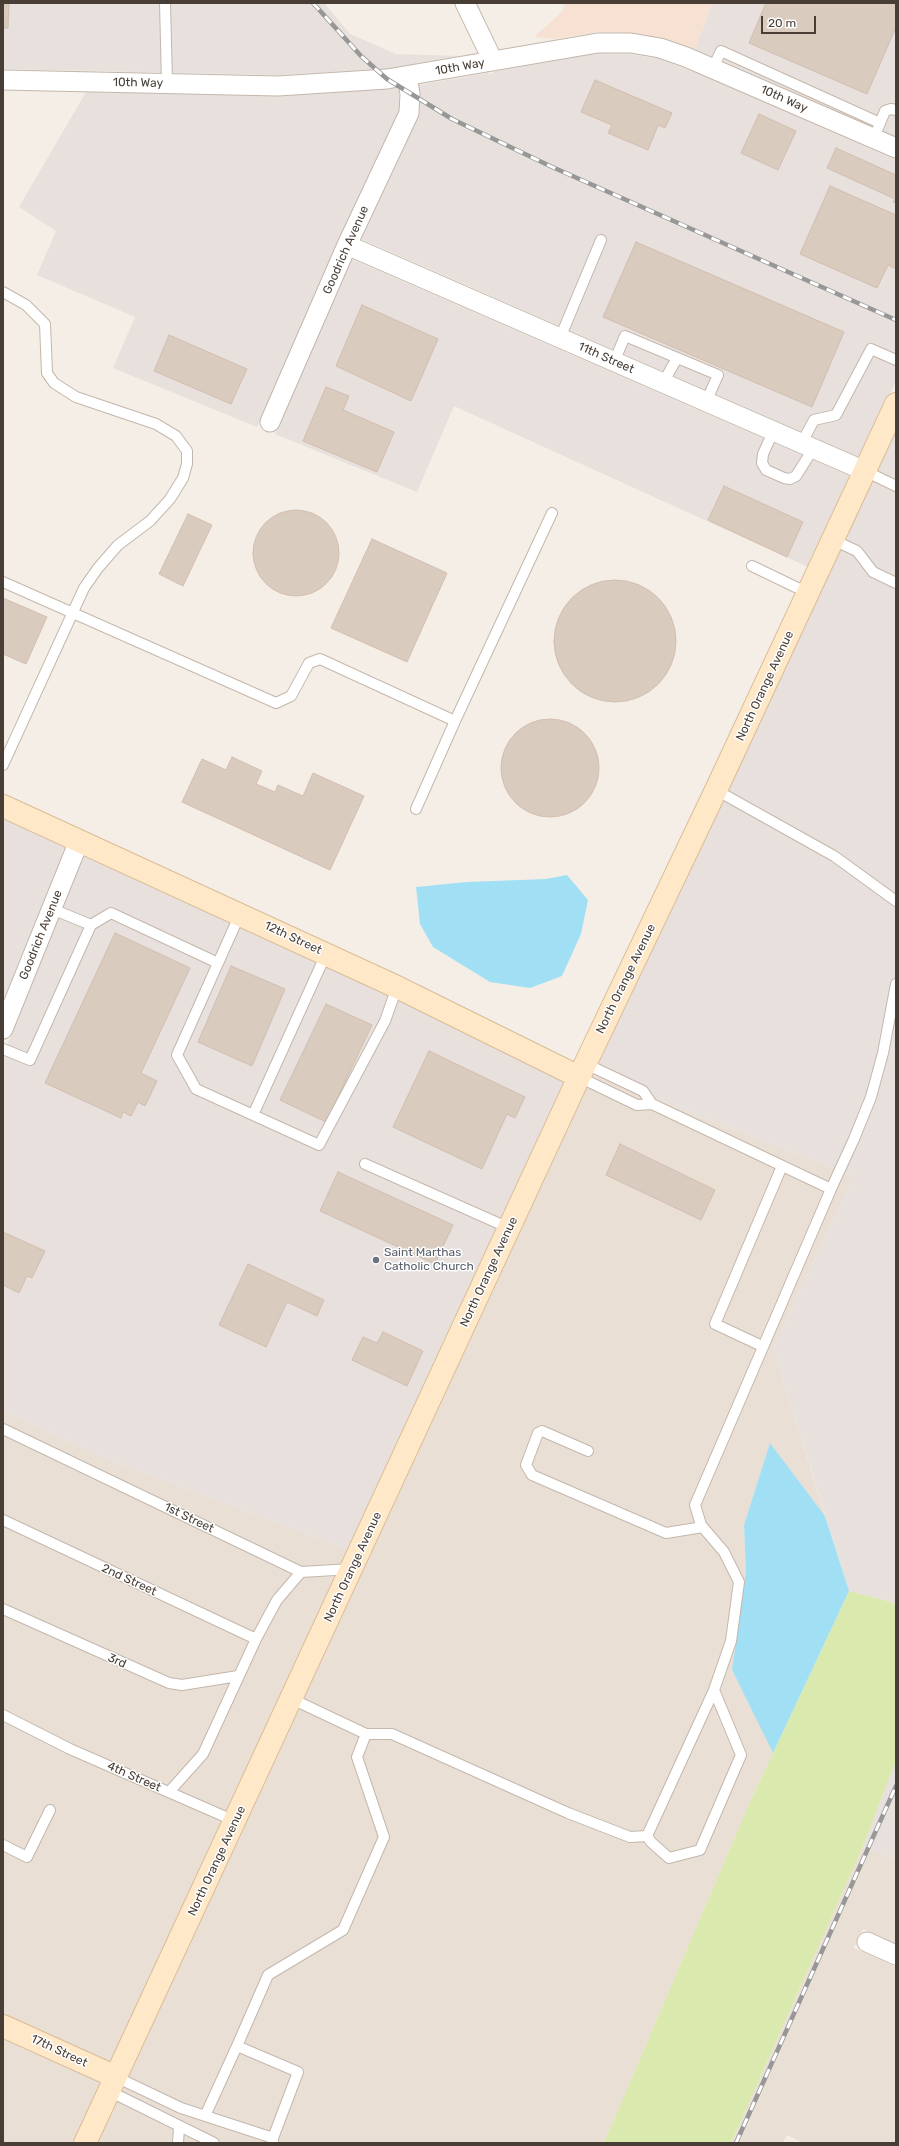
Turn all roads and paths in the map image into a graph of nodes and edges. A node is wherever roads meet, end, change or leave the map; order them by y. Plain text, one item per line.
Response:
1 (165, 3) edge
2 (465, 3) edge
3 (493, 61) junction
4 (714, 68) junction
5 (407, 76) junction
6 (3, 80) edge
7 (167, 83) junction
8 (896, 110) edge
9 (876, 130) junction
10 (896, 148) edge
11 (601, 240) dead end
12 (347, 245) junction
13 (3, 292) edge
14 (560, 338) junction
15 (677, 358) junction
16 (896, 360) edge
17 (614, 362) junction
18 (663, 383) junction
19 (706, 402) junction
20 (896, 404) edge
21 (270, 422) dead end
22 (773, 432) junction
23 (807, 446) junction
24 (865, 471) junction
25 (896, 486) edge
26 (552, 513) dead end
27 (833, 540) junction
28 (752, 566) dead end
29 (3, 582) edge
30 (896, 583) edge
31 (808, 594) junction
32 (73, 613) junction
33 (455, 721) junction
34 (3, 765) edge
35 (716, 790) junction
36 (3, 806) edge
37 (416, 809) dead end
38 (79, 841) junction
39 (896, 901) edge
40 (52, 909) junction
41 (240, 914) junction
42 (91, 925) junction
43 (326, 954) junction
44 (218, 962) junction
45 (896, 984) edge
46 (397, 987) junction
47 (3, 1030) edge
48 (3, 1049) edge
49 (582, 1070) junction
50 (652, 1104) junction
51 (253, 1115) junction
52 (365, 1164) dead end
53 (782, 1166) junction
54 (831, 1189) junction
55 (509, 1228) junction
56 (762, 1346) junction
57 (3, 1429) edge
58 (588, 1451) dead end
59 (3, 1520) edge
60 (703, 1527) junction
61 (352, 1569) junction
62 (301, 1572) junction
63 (3, 1609) edge
64 (256, 1639) junction
65 (238, 1676) junction
66 (714, 1690) junction
67 (292, 1699) junction
68 (3, 1715) edge
69 (366, 1734) junction
70 (169, 1792) junction
71 (50, 1810) dead end
72 (235, 1821) junction
73 (647, 1836) junction
74 (3, 1846) edge
75 (867, 1942) dead end
76 (896, 1955) edge
77 (3, 2026) edge
78 (237, 2046) junction
79 (113, 2084) junction
80 (205, 2116) junction
81 (179, 2127) junction
82 (273, 2140) edge
83 (85, 2143) edge
84 (178, 2143) edge
85 (214, 2143) edge

1 - 7 lane
2 - 3 street
3 - 4 street, 10th Way
3 - 5 street, 10th Way
4 - 9 street, 10th Way
4 - 9 lane
5 - 7 street, 10th Way
5 - 12 street, Goodrich Avenue
6 - 7 street, 10th Way
8 - 9 lane
9 - 10 street, 10th Way
11 - 14 lane
12 - 14 street, 11th Street
12 - 21 street, Goodrich Avenue
13 - 32 lane
14 - 17 street, 11th Street
15 - 17 lane
15 - 18 lane
15 - 19 lane
16 - 23 lane
17 - 18 street, 11th Street
18 - 19 street, 11th Street
19 - 22 street, 11th Street
20 - 24 street, North Orange Avenue
22 - 23 street, 11th Street
22 - 23 lane
23 - 24 street, 11th Street
24 - 25 lane
24 - 27 street, North Orange Avenue
26 - 33 lane
27 - 30 lane
27 - 31 street, North Orange Avenue
28 - 31 lane
29 - 32 lane
31 - 35 street, North Orange Avenue
32 - 33 lane
32 - 34 lane
33 - 37 lane
35 - 39 lane
35 - 49 street, North Orange Avenue
36 - 38 street, 12th Street
38 - 40 street, Goodrich Avenue
38 - 41 street, 12th Street
40 - 42 lane
40 - 47 street, Goodrich Avenue
41 - 43 street, 12th Street
41 - 44 lane
42 - 44 lane
42 - 48 lane
43 - 46 street, 12th Street
43 - 51 lane
44 - 51 lane
45 - 54 lane
46 - 49 street, 12th Street
46 - 51 lane
49 - 50 lane
49 - 50 lane
49 - 55 street, North Orange Avenue
50 - 53 lane
52 - 55 lane
53 - 54 lane
53 - 56 lane
54 - 56 lane
55 - 61 street, North Orange Avenue
56 - 60 lane
57 - 62 lane, 1st Street
58 - 60 lane
59 - 64 lane, 2nd Street
60 - 66 lane
61 - 62 lane
61 - 67 street, North Orange Avenue
62 - 64 lane
63 - 65 lane, 3rd
64 - 65 lane, 4th Street
65 - 70 lane, 4th Street
66 - 73 lane
66 - 73 lane
67 - 69 lane
67 - 72 street, North Orange Avenue
68 - 70 lane, 4th Street
69 - 73 lane
69 - 78 lane
70 - 72 lane
71 - 74 lane
72 - 79 street, North Orange Avenue
75 - 76 street
77 - 79 street, 17th Street
78 - 80 lane
78 - 82 lane
79 - 80 lane
79 - 81 lane
79 - 83 street, North Orange Avenue
80 - 82 lane
81 - 84 lane
81 - 85 lane

